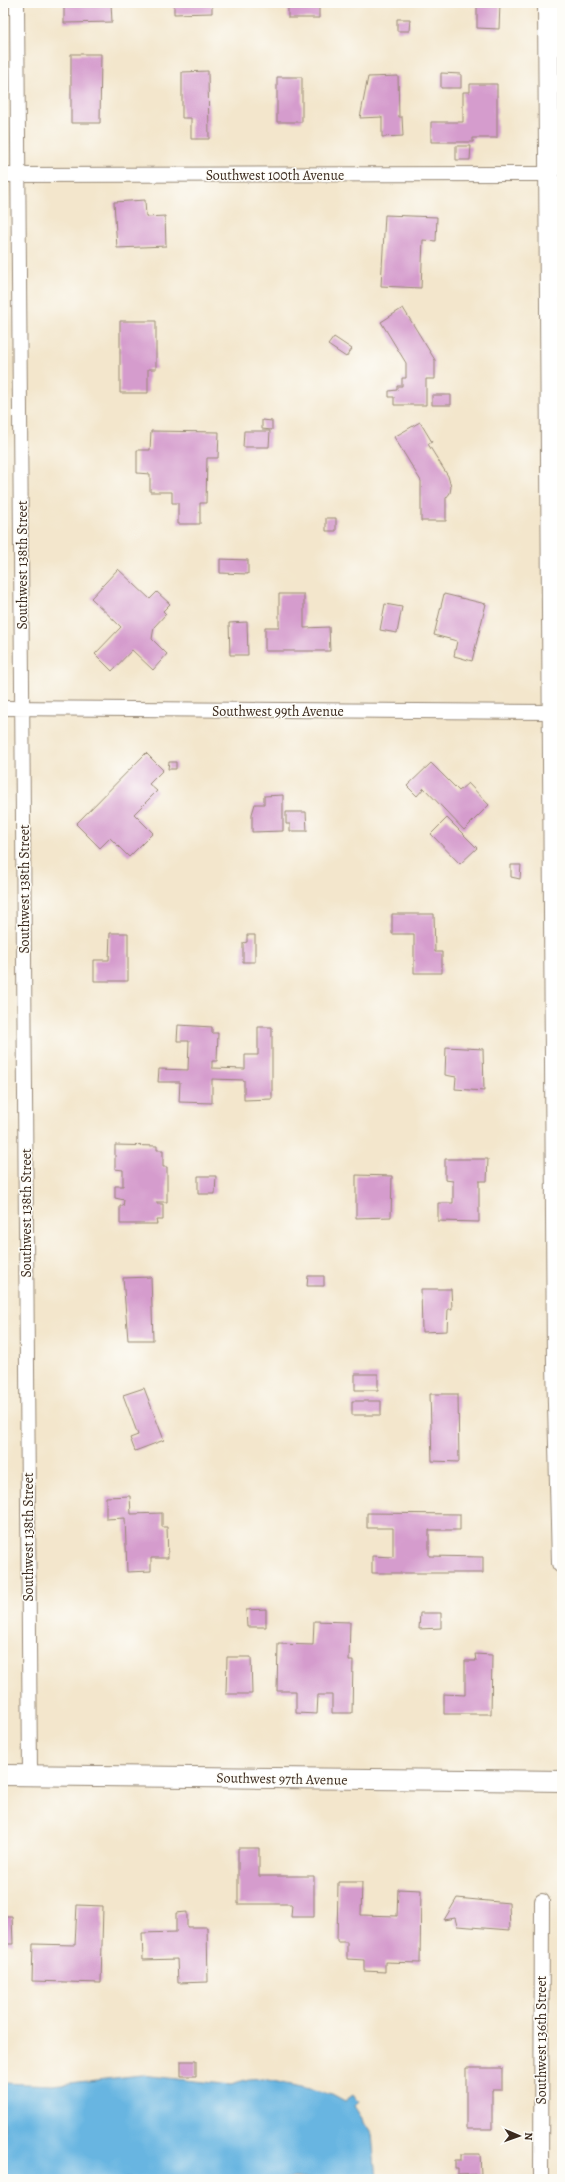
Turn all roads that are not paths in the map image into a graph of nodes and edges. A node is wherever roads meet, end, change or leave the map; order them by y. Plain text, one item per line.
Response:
1 (17, 3) edge
2 (548, 3) edge
3 (555, 66) edge
4 (548, 174) junction
5 (3, 175) edge
6 (19, 175) junction
7 (556, 313) edge
8 (557, 579) edge
9 (3, 708) edge
10 (23, 708) junction
11 (553, 712) junction
12 (557, 848) edge
13 (559, 1113) edge
14 (559, 1365) edge
15 (562, 1563) edge
16 (3, 1775) edge
17 (30, 1775) junction
18 (562, 1781) edge
19 (542, 1901) dead end
20 (541, 2179) edge

1 - 6 street, Southwest 138th Street
2 - 3 street
3 - 4 street
4 - 6 street, Southwest 100th Avenue
4 - 7 street
5 - 6 street, Southwest 100th Avenue
6 - 10 street, Southwest 138th Street
7 - 8 street
8 - 11 street
9 - 10 street, Southwest 99th Avenue
10 - 11 street, Southwest 99th Avenue
10 - 17 street, Southwest 138th Street
11 - 12 street
12 - 13 street
13 - 14 street
14 - 15 street
16 - 17 street, Southwest 97th Avenue
17 - 18 street, Southwest 97th Avenue
19 - 20 street, Southwest 136th Street

